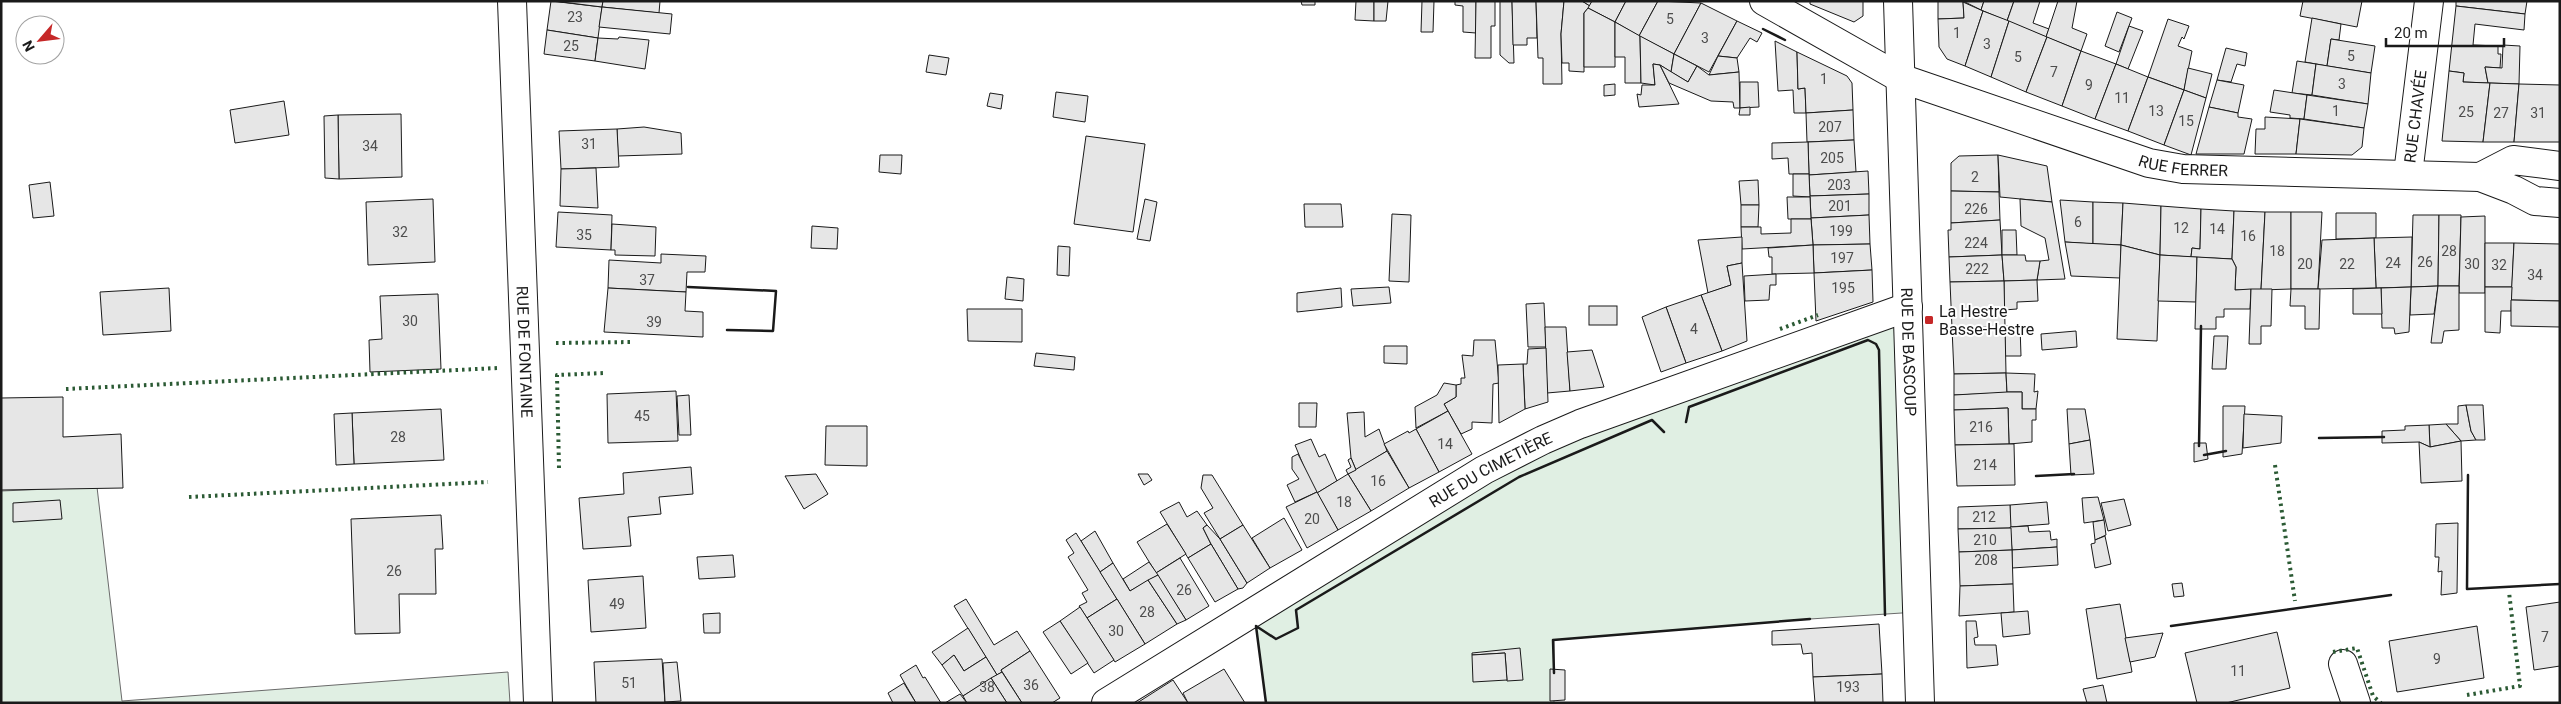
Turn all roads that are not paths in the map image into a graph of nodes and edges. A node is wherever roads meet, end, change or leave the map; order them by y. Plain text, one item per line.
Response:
1 (512, 1) edge
2 (1764, 1) edge
3 (1898, 1) edge
4 (2429, 1) edge
5 (1900, 78) junction
6 (2560, 166) edge
7 (2408, 174) junction
8 (2480, 177) junction
9 (2560, 203) edge
10 (1908, 307) junction
11 (2342, 664) dead end
12 (538, 703) edge
13 (1106, 703) edge
14 (1920, 703) edge
15 (2356, 703) edge

1 - 12 street, RUE DE FONTAINE
2 - 5 street, RUE FERRER
3 - 5 street, RUE DE BASCOUP
4 - 7 street, RUE CHAVÉE
5 - 7 street, RUE FERRER
5 - 10 street, RUE DE BASCOUP
6 - 8 street, RUE FERRER
7 - 8 street, RUE FERRER
8 - 9 street, RUE FERRER
10 - 13 street, RUE DU CIMETIÈRE
10 - 14 street, RUE DE BASCOUP
11 - 15 street

